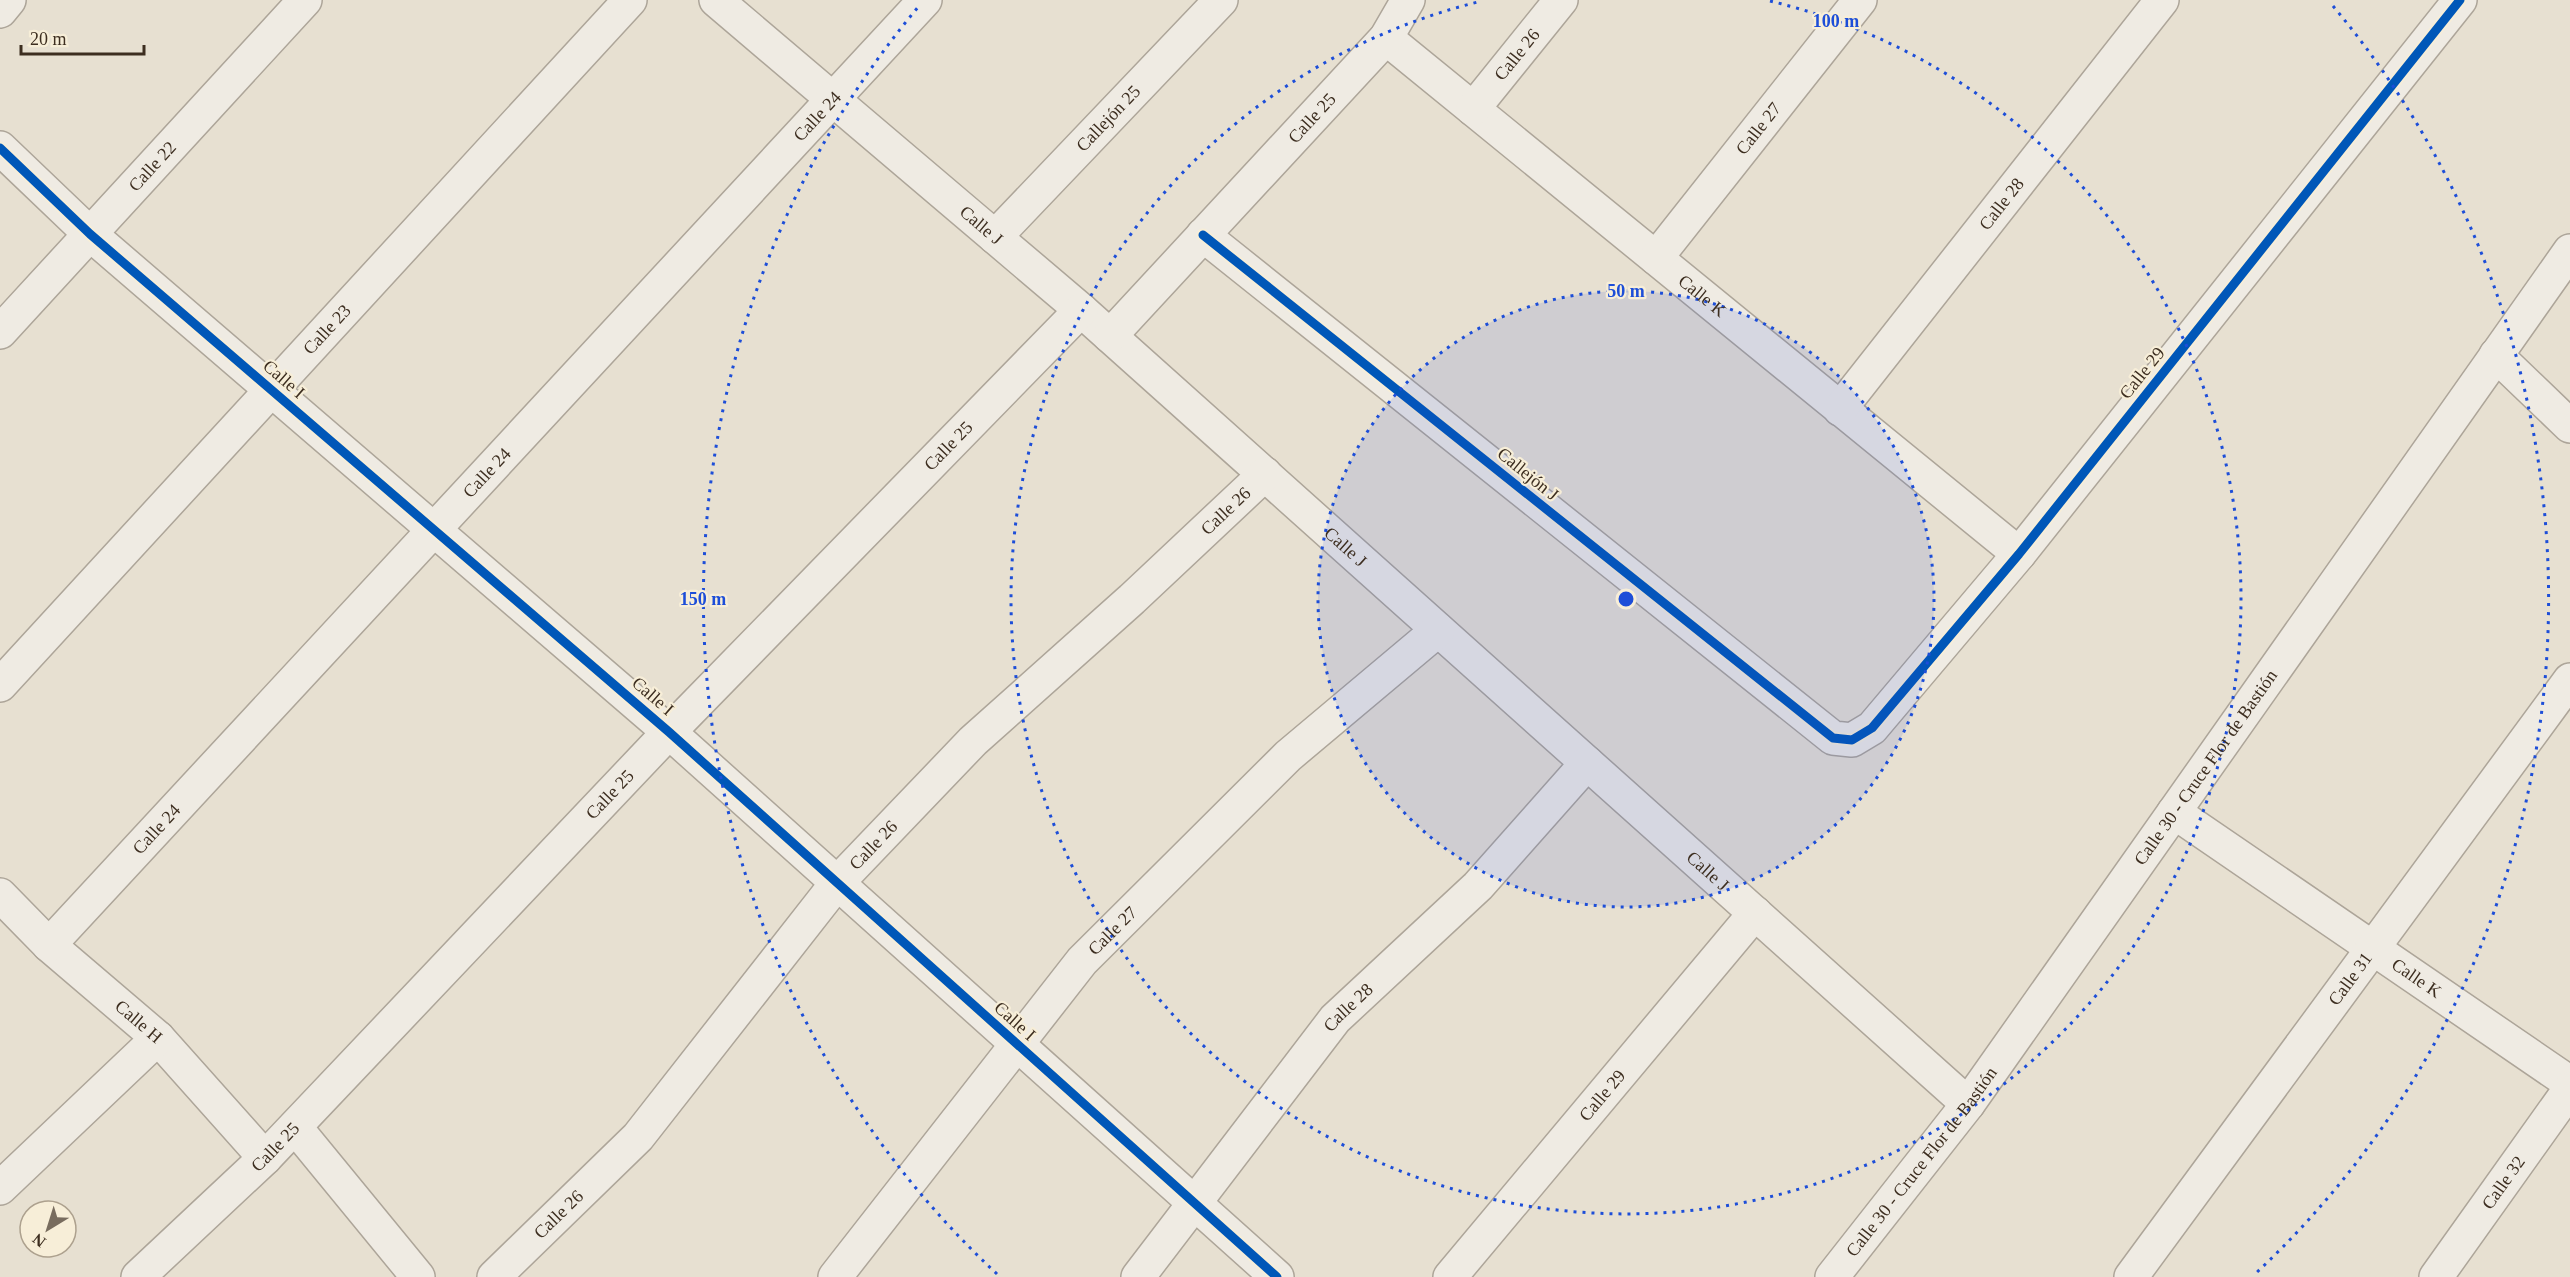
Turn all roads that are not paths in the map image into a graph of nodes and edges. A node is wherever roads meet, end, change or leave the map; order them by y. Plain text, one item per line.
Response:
1 (9, 0) edge
2 (305, 0) edge
3 (630, 0) edge
4 (716, 0) edge
5 (925, 0) edge
6 (1221, 0) edge
7 (1408, 0) edge
8 (1561, 0) edge
9 (1860, 0) edge
10 (2162, 0) edge
11 (2460, 0) edge
12 (0, 11) edge
13 (1386, 38) junction
14 (833, 99) junction
15 (1473, 109) junction
16 (0, 148) edge
17 (90, 234) junction
18 (1203, 236) junction
19 (995, 237) junction
20 (2570, 251) edge
21 (1656, 258) junction
22 (1081, 310) junction
23 (0, 332) edge
24 (1110, 336) junction
25 (2496, 355) junction
26 (272, 390) junction
27 (1840, 409) junction
28 (2570, 426) edge
29 (1265, 474) junction
30 (435, 530) junction
31 (2019, 554) junction
32 (1438, 630) junction
33 (2570, 680) edge
34 (0, 685) edge
35 (669, 732) junction
36 (1833, 738) joint
37 (1587, 763) junction
38 (2174, 812) junction
39 (837, 883) junction
40 (0, 895) edge
41 (1755, 913) junction
42 (49, 945) junction
43 (2372, 948) junction
44 (158, 1038) junction
45 (1017, 1045) junction
46 (2570, 1083) edge
47 (2570, 1089) edge
48 (1968, 1104) junction
49 (295, 1127) junction
50 (265, 1158) junction
51 (0, 1188) edge
52 (1196, 1203) junction
53 (138, 1277) edge
54 (418, 1277) edge
55 (494, 1277) edge
56 (835, 1277) edge
57 (1138, 1277) edge
58 (1277, 1277) edge
59 (1450, 1277) edge
60 (1832, 1277) edge
61 (2131, 1277) edge
62 (2436, 1277) edge

1 - 12 street
2 - 17 street, Calle 22
3 - 26 street, Calle 23
4 - 14 street, Calle J
5 - 14 street, Calle 24
6 - 19 street, Callejón 25
7 - 13 street, Calle 25
8 - 15 street, Calle 26
9 - 21 street, Calle 27
10 - 27 street, Calle 28
11 - 31 street, Calle 29
13 - 15 street, Calle K
13 - 18 street, Calle 25
14 - 19 street, Calle J
14 - 30 street, Calle 24
15 - 21 street, Calle K
16 - 17 street, Calle I
17 - 23 street, Calle 22
17 - 26 street, Calle I
18 - 24 street, Calle 25
18 - 36 street, Callejón J
19 - 22 street, Calle J
20 - 25 street, Calle 30 - Cruce Flor de Bastión
21 - 27 street, Calle K
22 - 24 street, Calle J
22 - 35 street, Calle 25
24 - 29 street, Calle J
25 - 28 street
25 - 38 street, Calle 30 - Cruce Flor de Bastión
26 - 30 street, Calle I
26 - 34 street, Calle 23
27 - 31 street, Calle K
29 - 32 street, Calle J
29 - 39 street, Calle 26
30 - 35 street, Calle I
30 - 42 street, Calle 24
31 - 36 street, Calle 29
32 - 37 street, Calle J
32 - 45 street, Calle 27
33 - 43 street, Calle 31
35 - 39 street, Calle I
35 - 49 street, Calle 25
37 - 41 street, Calle J
37 - 52 street, Calle 28
38 - 43 street, Calle K
38 - 48 street, Calle 30 - Cruce Flor de Bastión
39 - 45 street, Calle I
39 - 55 street, Calle 26
40 - 42 street, Calle H
41 - 48 street, Calle J
41 - 59 street, Calle 29
42 - 44 street, Calle H
43 - 46 street, Calle K
43 - 61 street, Calle 31
44 - 50 street, Calle H
44 - 51 street
45 - 52 street, Calle I
45 - 56 street, Calle 27
47 - 62 street, Calle 32
48 - 60 street, Calle 30 - Cruce Flor de Bastión
49 - 50 street, Calle 25
49 - 54 street
50 - 53 street, Calle 25
52 - 57 street, Calle 28
52 - 58 street, Calle I

